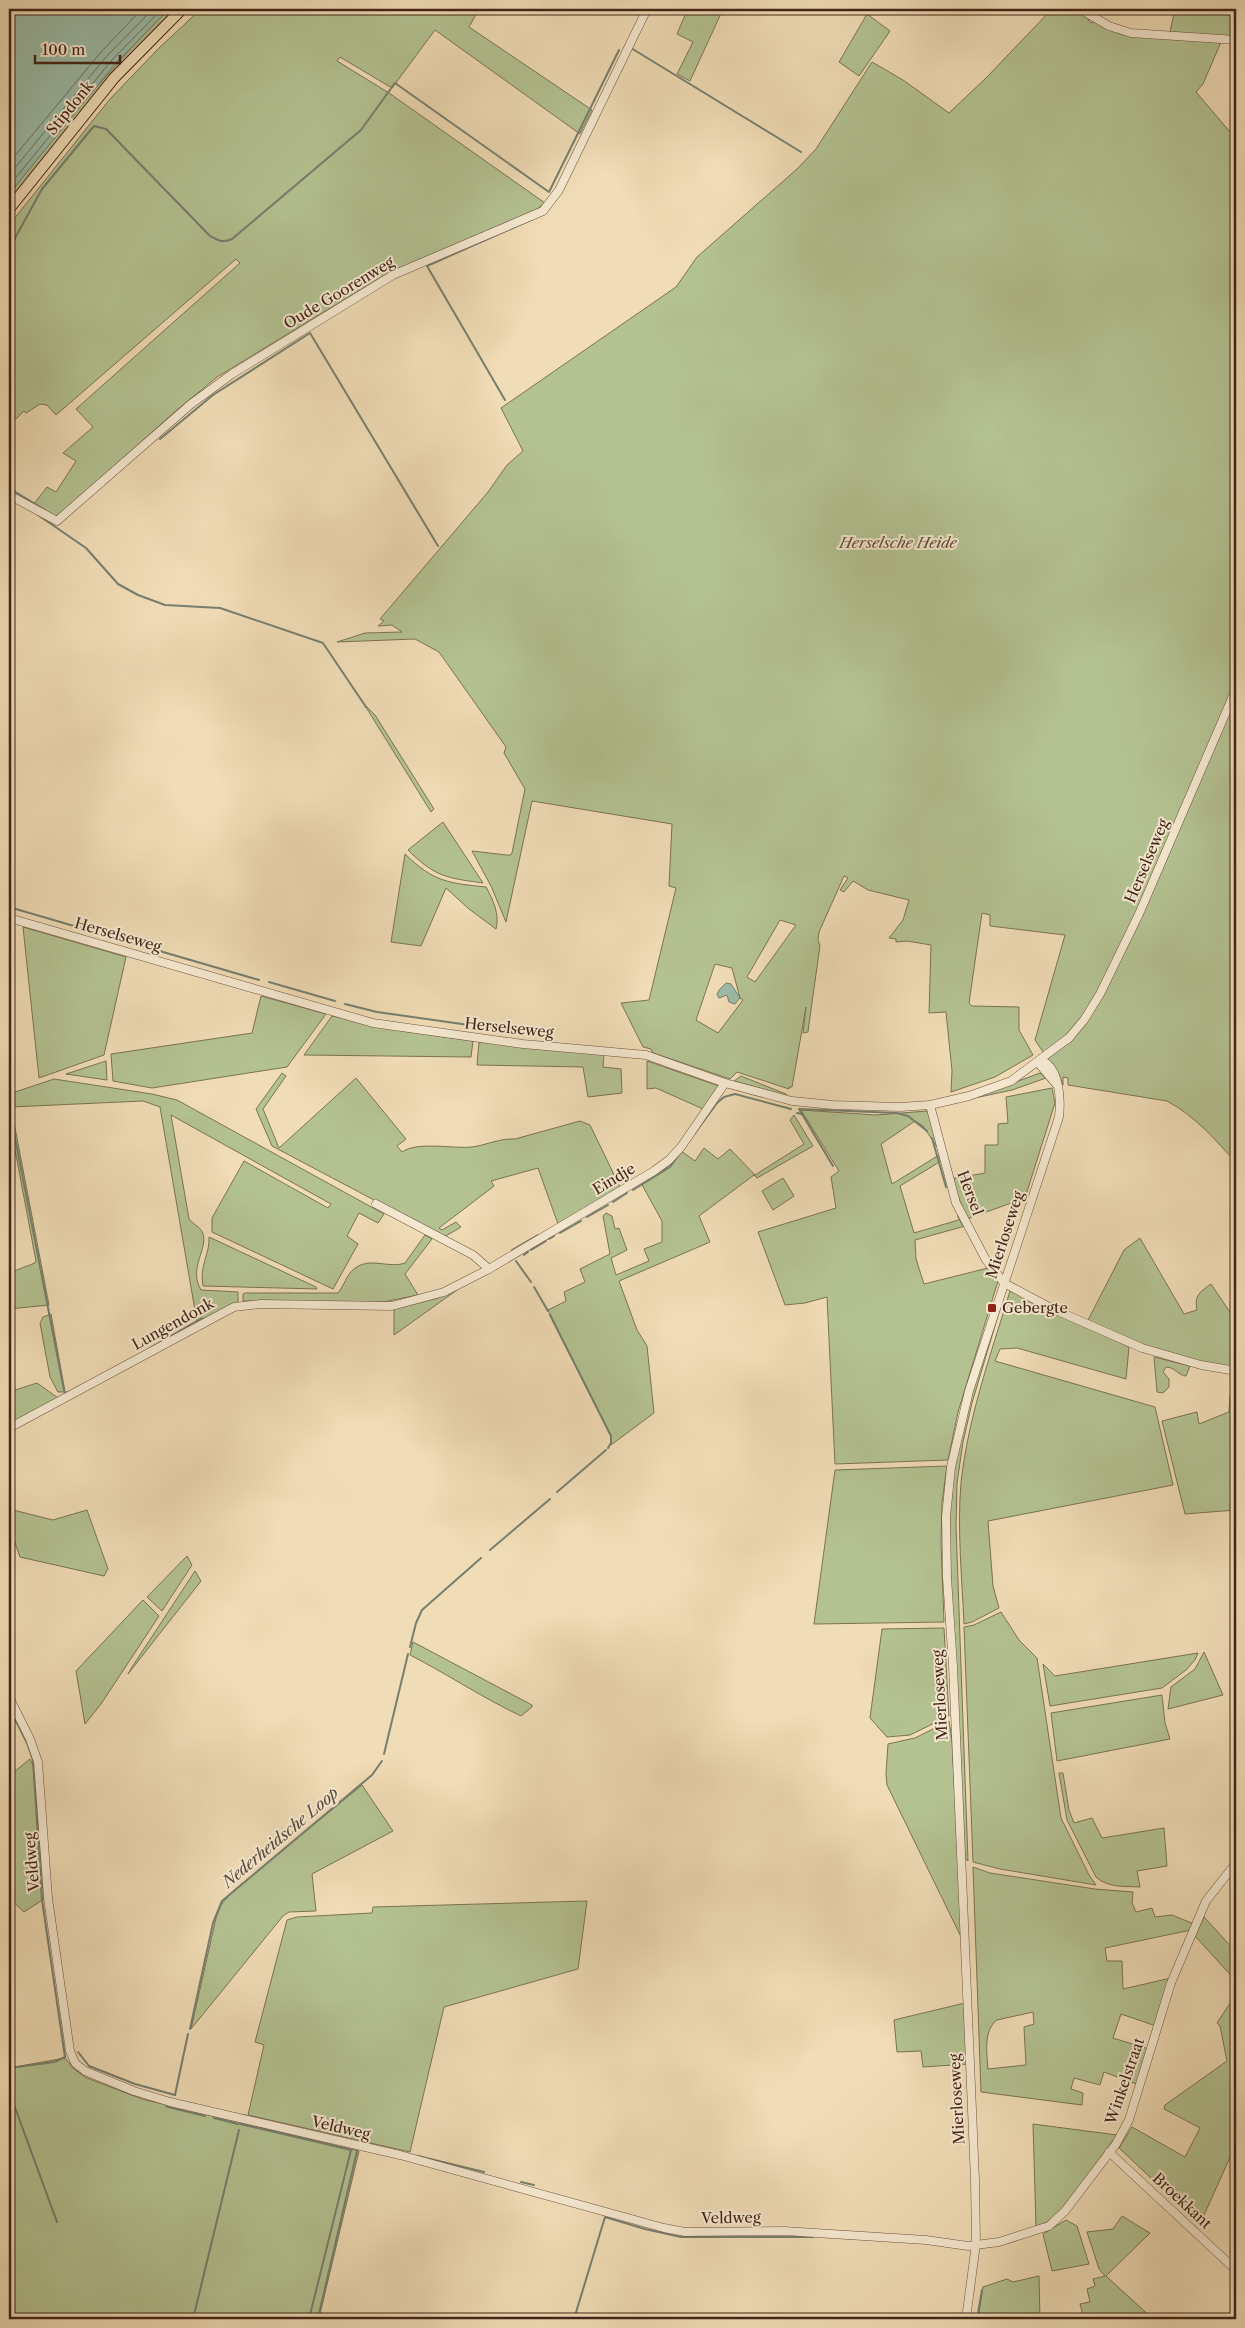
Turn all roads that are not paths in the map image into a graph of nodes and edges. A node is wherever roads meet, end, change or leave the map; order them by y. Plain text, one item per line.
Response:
1 (182, 9) edge
2 (647, 9) edge
3 (1080, 9) edge
4 (1236, 40) edge
5 (9, 209) edge
6 (9, 495) edge
7 (1236, 689) edge
8 (9, 918) edge
9 (1042, 1062) junction
10 (725, 1084) junction
11 (930, 1104) junction
12 (376, 1204) dead end
13 (489, 1269) junction
14 (1004, 1283) junction
15 (366, 1307) joint
16 (1236, 1371) edge
17 (9, 1428) edge
18 (9, 1697) edge
19 (1236, 1863) edge
20 (1110, 2152) junction
21 (976, 2244) junction
22 (1236, 2270) edge
23 (966, 2319) edge

1 - 5 main road, Stipdonk
2 - 6 street, Oude Goorenweg
3 - 4 street
7 - 9 street, Herselseweg
8 - 10 street, Herselseweg
9 - 11 street, Herselseweg
9 - 14 street, Mierloseweg
10 - 11 street, Herselseweg
10 - 13 street, Eindje
11 - 14 street, Hersel
12 - 13 street
13 - 15 street, Eindje
14 - 16 street
14 - 21 street, Mierloseweg
15 - 17 street, Lungendonk
18 - 21 street, Veldweg
19 - 20 street, Winkelstraat
20 - 21 street, Winkelstraat
20 - 22 street, Broekkant
21 - 23 street, Mierloseweg

